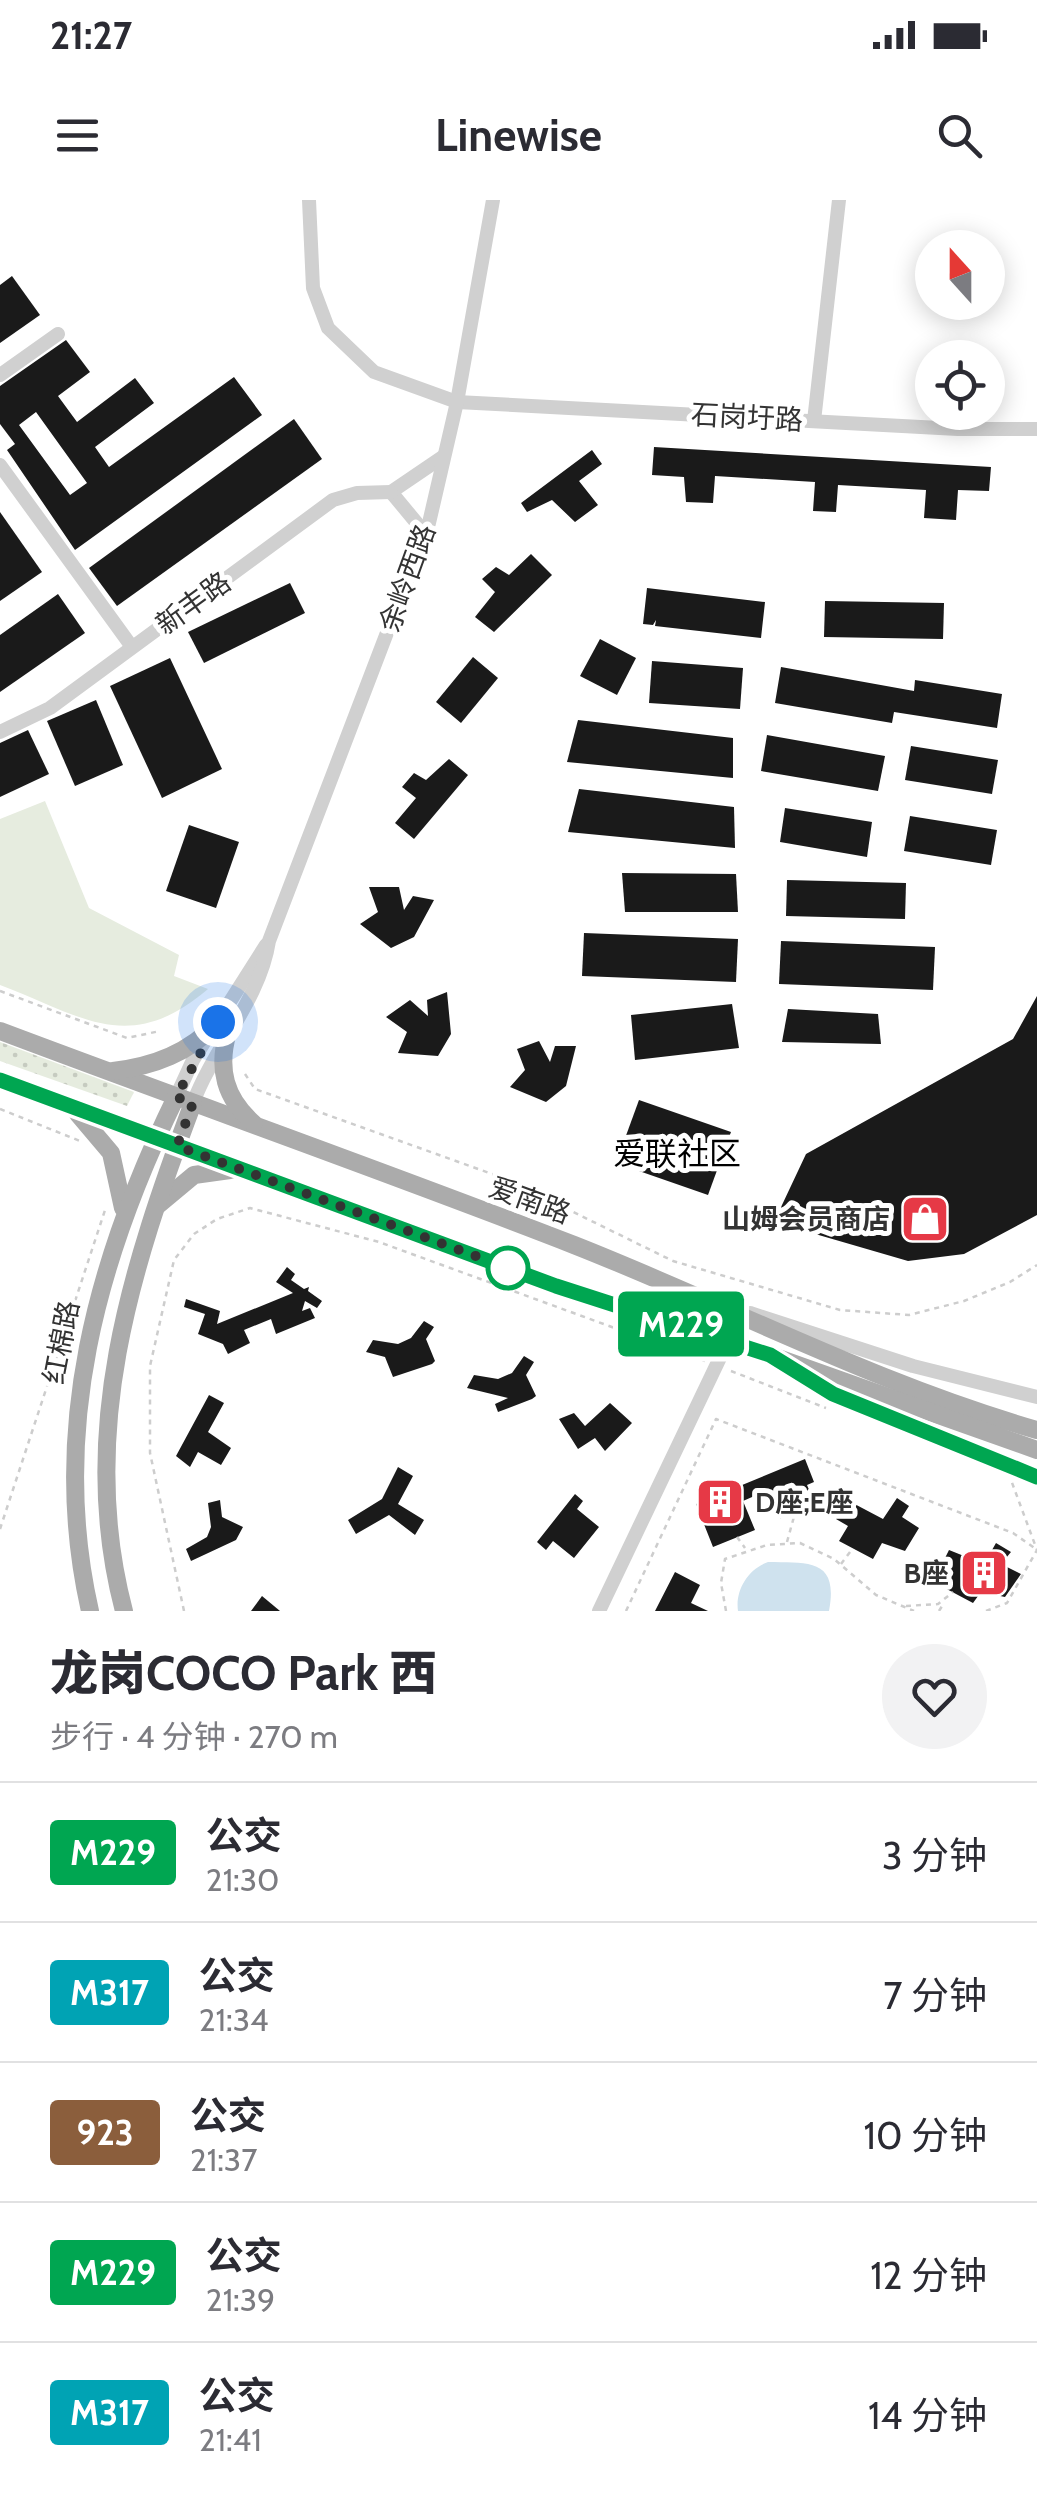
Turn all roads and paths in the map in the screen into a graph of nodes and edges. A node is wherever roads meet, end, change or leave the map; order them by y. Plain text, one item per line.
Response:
1 (309, 200) edge
2 (493, 200) edge
3 (839, 200) edge
4 (58, 334) dead end
5 (0, 375) edge
6 (457, 402) junction
7 (814, 421) junction
8 (1037, 428) edge
9 (445, 455) junction
10 (0, 465) edge
11 (390, 492) junction
12 (425, 533) junction
13 (132, 647) junction
14 (0, 732) edge
15 (0, 991) edge
16 (223, 1027) junction
17 (0, 1031) edge
18 (160, 1032) dead end
19 (109, 1072) junction
20 (245, 1074) dead end
21 (0, 1080) edge
22 (184, 1100) junction
23 (66, 1104) junction
24 (0, 1110) edge
25 (258, 1127) junction
26 (156, 1138) junction
27 (89, 1144) dead end
28 (177, 1146) junction
29 (255, 1174) junction
30 (111, 1193) dead end
31 (152, 1213) junction
32 (123, 1217) junction
33 (1037, 1265) edge
34 (712, 1304) junction
35 (728, 1340) junction
36 (770, 1355) junction
37 (717, 1366) junction
38 (1037, 1397) edge
39 (827, 1408) dead end
40 (1037, 1430) edge
41 (1013, 1433) junction
42 (1037, 1450) edge
43 (1037, 1477) edge
44 (1011, 1480) dead end
45 (794, 1513) dead end
46 (0, 1529) edge
47 (737, 1537) dead end
48 (787, 1544) junction
49 (852, 1548) dead end
50 (746, 1550) junction
51 (1037, 1550) edge
52 (840, 1565) junction
53 (953, 1592) dead end
54 (945, 1602) junction
55 (905, 1606) junction
56 (90, 1611) edge
57 (124, 1611) edge
58 (184, 1611) edge
59 (599, 1611) edge
60 (626, 1611) edge
61 (726, 1611) edge
62 (914, 1611) edge
63 (939, 1611) edge
64 (986, 1611) edge

1 - 6 street, 石岗圩路
2 - 6 street, 余岭西路
3 - 7 street
4 - 5 street
6 - 7 street, 石岗圩路
6 - 9 street, 余岭西路
7 - 8 street, 石岗圩路
9 - 11 street
9 - 12 street, 余岭西路
10 - 13 street
11 - 12 street
11 - 13 street, 新丰路
12 - 16 street, 余岭西路
13 - 14 street, 新丰路
15 - 18 path
16 - 19 main road
16 - 22 street, 余岭西路
16 - 25 main road
17 - 19 main road, 爱南路
19 - 22 main road, 爱南路
20 - 33 path
21 - 23 main road, 爱南路
22 - 25 main road, 爱南路
22 - 26 main road, 红棉路
22 - 28 main road, 红棉路
23 - 26 main road, 爱南路
23 - 32 main road
24 - 27 path
25 - 34 main road, 爱南路
26 - 28 main road, 爱南路
26 - 32 main road, 红棉路
28 - 29 main road, 爱南路
28 - 31 main road, 红棉路
29 - 31 main road
29 - 35 main road, 爱南路
30 - 46 path
31 - 57 main road, 红棉路
32 - 56 main road, 红棉路
34 - 38 street
34 - 41 main road, 爱南路
35 - 36 main road, 爱南路
35 - 37 street
36 - 41 main road, 爱南路
36 - 43 street
37 - 39 path
37 - 58 path
37 - 59 street
40 - 41 main road, 爱南路
41 - 42 main road, 爱南路
44 - 51 path
45 - 48 path
47 - 50 path
48 - 50 path
48 - 52 path
49 - 52 path
50 - 61 path
51 - 60 path
51 - 64 path
52 - 55 path
53 - 54 path
54 - 55 path
54 - 63 path
55 - 62 path

